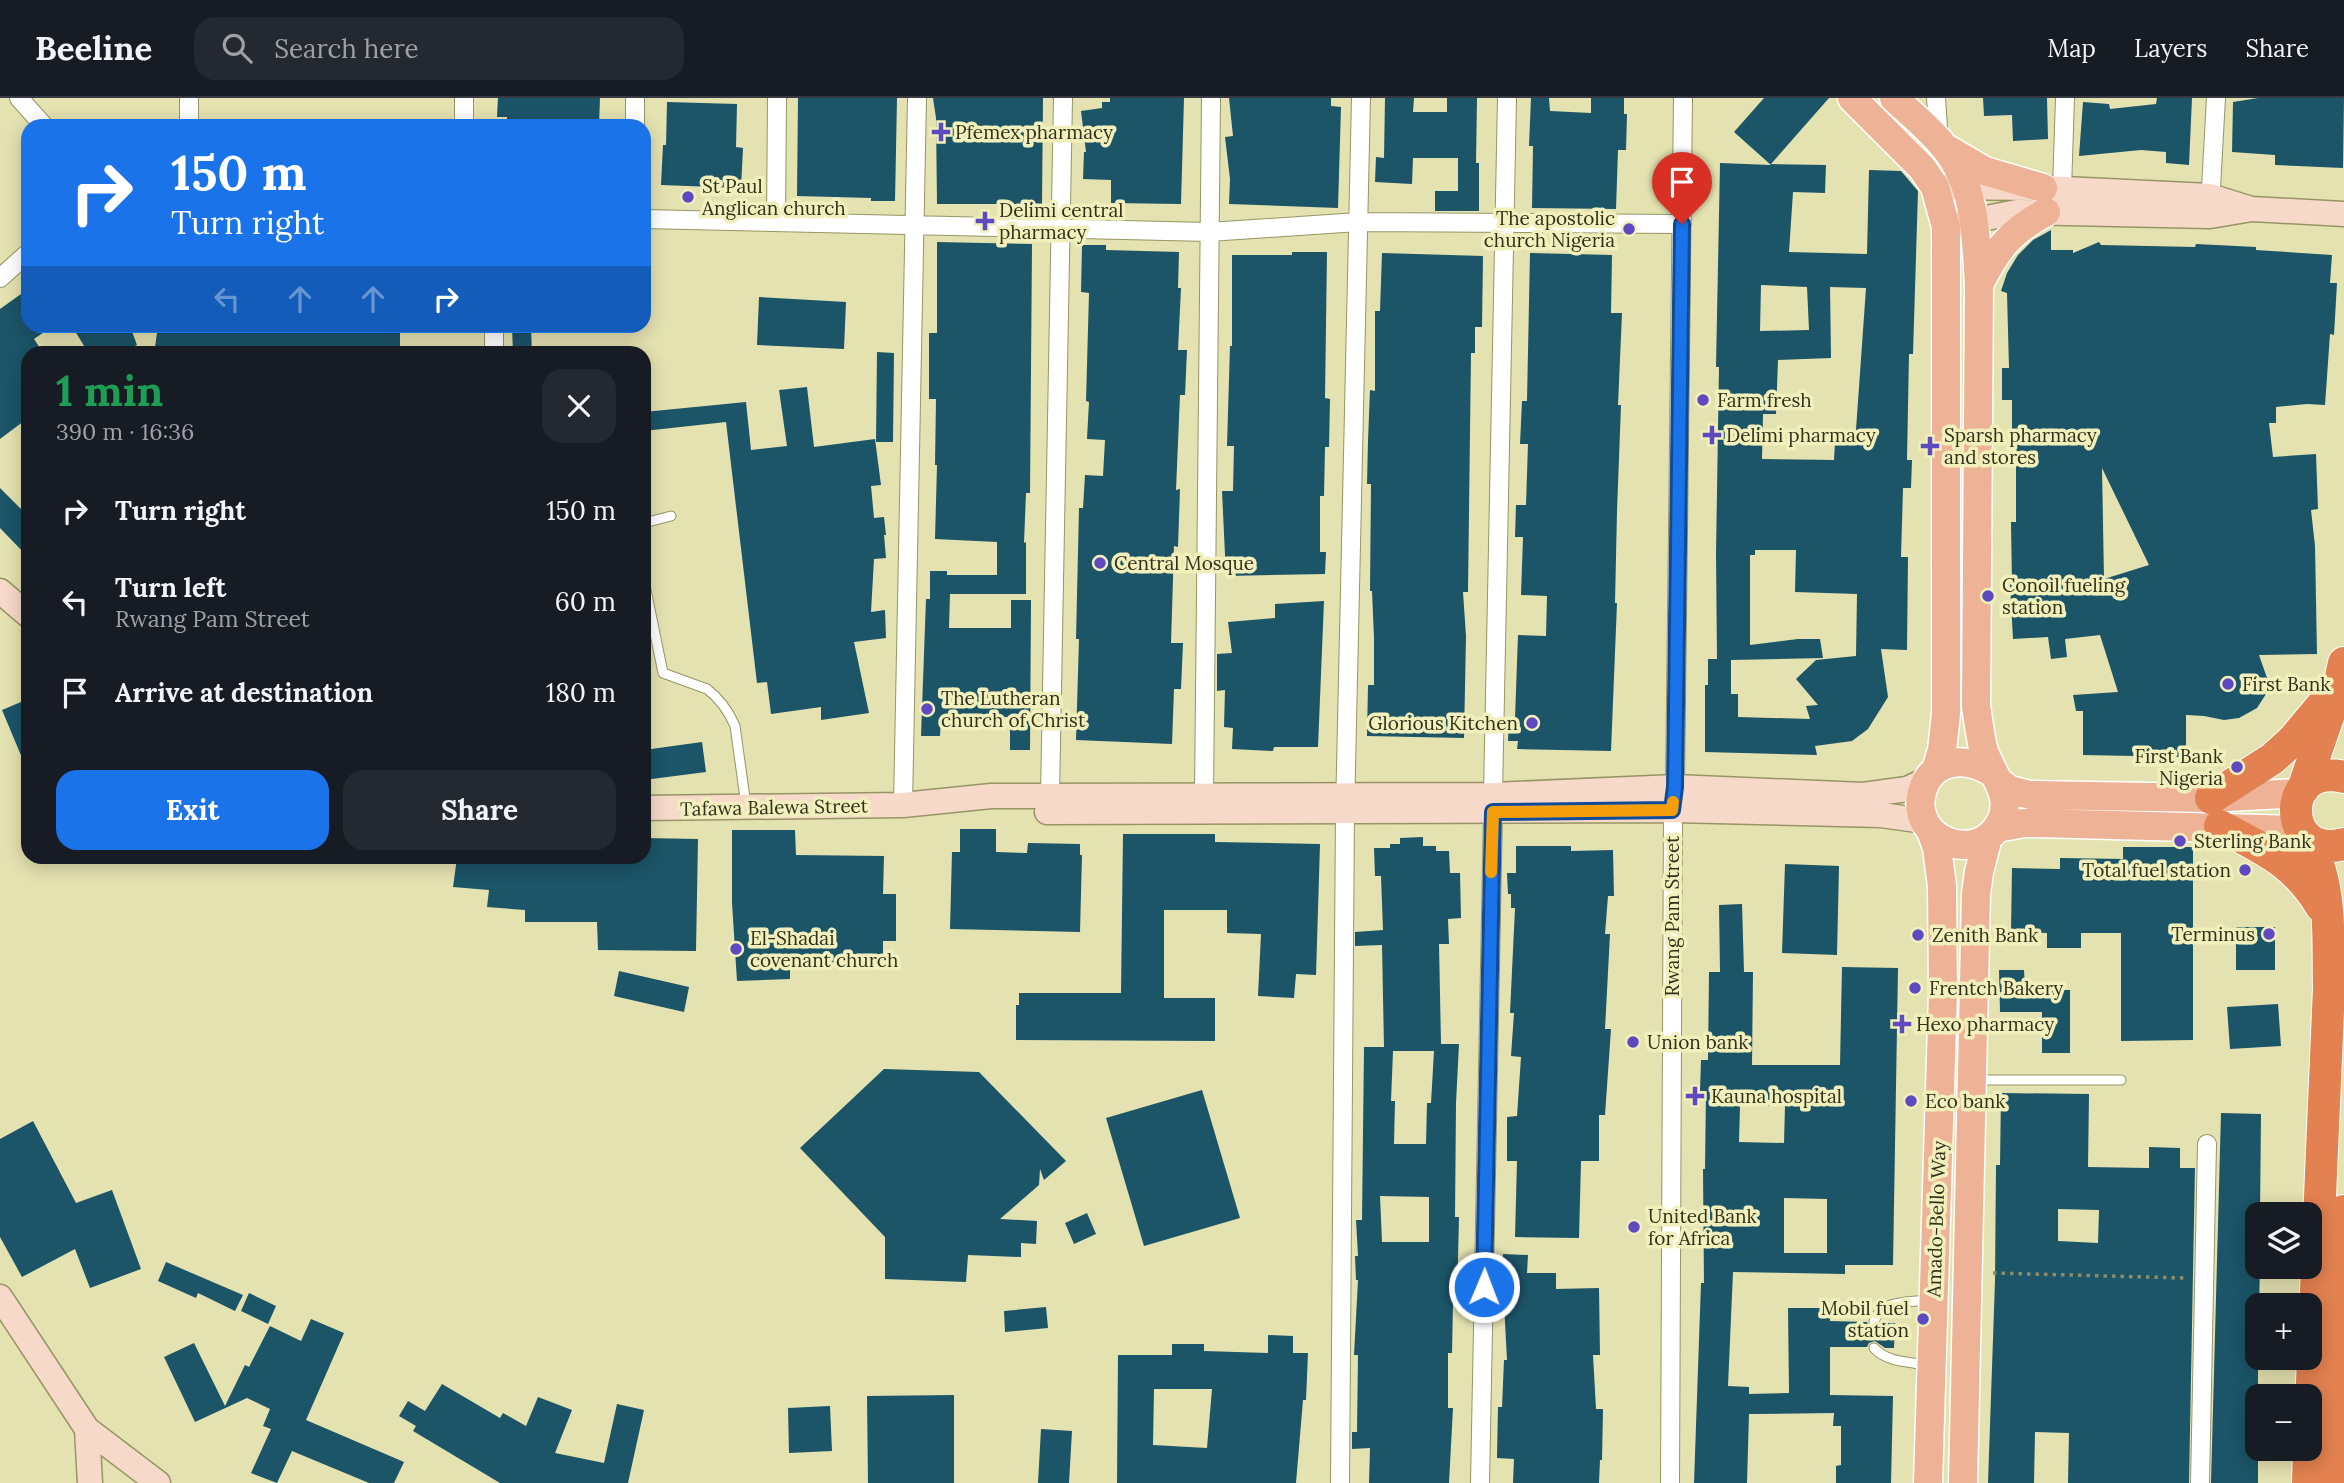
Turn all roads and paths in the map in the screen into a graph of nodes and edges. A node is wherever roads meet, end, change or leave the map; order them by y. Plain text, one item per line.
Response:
1 (19, 98) edge
2 (189, 98) edge
3 (464, 98) edge
4 (635, 98) edge
5 (777, 98) edge
6 (917, 98) edge
7 (1063, 98) edge
8 (1211, 98) edge
9 (1361, 98) edge
10 (1507, 98) edge
11 (1683, 98) edge
12 (1852, 98) edge
13 (1894, 98) edge
14 (1936, 98) edge
15 (2064, 98) edge
16 (2216, 98) edge
17 (38, 119) edge
18 (189, 119) edge
19 (464, 119) edge
20 (635, 119) edge
21 (1942, 145) junction
22 (1918, 163) junction
23 (1935, 187) junction
24 (1966, 187) junction
25 (2050, 196) junction
26 (2210, 206) junction
27 (2344, 214) edge
28 (651, 219) edge
29 (1973, 220) junction
30 (1504, 221) junction
31 (776, 222) junction
32 (1358, 222) junction
33 (1682, 224) junction
34 (913, 225) junction
35 (1946, 227) junction
36 (1060, 229) junction
37 (1209, 232) junction
38 (21, 259) edge
39 (0, 278) edge
40 (1979, 285) junction
41 (671, 516) dead end
42 (651, 521) edge
43 (0, 591) edge
44 (21, 608) edge
45 (651, 614) edge
46 (2342, 674) edge
47 (1932, 774) junction
48 (1995, 777) junction
49 (2344, 777) edge
50 (2301, 791) junction
51 (1204, 795) junction
52 (1050, 796) junction
53 (1674, 799) junction
54 (1493, 803) junction
55 (1346, 804) junction
56 (903, 805) junction
57 (747, 807) junction
58 (651, 808) edge
59 (2216, 812) junction
60 (1928, 826) junction
61 (1993, 832) junction
62 (2303, 833) junction
63 (2344, 844) edge
64 (2327, 915) junction
65 (1973, 1080) junction
66 (2121, 1080) dead end
67 (2207, 1144) dead end
68 (2344, 1211) edge
69 (1968, 1272) junction
70 (2204, 1278) junction
71 (0, 1297) edge
72 (1934, 1300) junction
73 (1874, 1322) dead end
74 (1874, 1348) dead end
75 (1931, 1366) junction
76 (2312, 1384) edge
77 (87, 1429) junction
78 (2309, 1461) edge
79 (90, 1483) edge
80 (158, 1483) edge
81 (1340, 1483) edge
82 (1480, 1483) edge
83 (1670, 1483) edge
84 (1928, 1483) edge
85 (1963, 1483) edge
86 (2200, 1483) edge
87 (2308, 1483) edge
88 (2330, 1483) edge

1 - 17 street
2 - 18 street
3 - 19 street
4 - 20 street
5 - 31 street
6 - 34 street
7 - 36 street
8 - 37 street
9 - 32 street
10 - 30 street
11 - 33 street, Rwang Pam Street
12 - 22 main road
13 - 21 main road
14 - 21 street
15 - 25 street
16 - 26 street
21 - 22 street
21 - 24 main road
21 - 25 main road
22 - 23 main road
23 - 24 street
23 - 35 main road
24 - 25 street
24 - 29 main road
25 - 26 street
25 - 29 street
25 - 40 main road
26 - 27 street
28 - 31 street
29 - 35 street
29 - 40 main road
30 - 32 street
30 - 33 street
30 - 54 street
31 - 34 street
32 - 37 street
32 - 55 street
33 - 53 street, Rwang Pam Street
34 - 36 street
34 - 56 street
35 - 47 main road
36 - 37 street
36 - 52 street
37 - 51 street
38 - 39 street
40 - 48 main road
41 - 42 lane
43 - 44 street
45 - 57 lane
46 - 50 highway
46 - 59 highway
47 - 48 main road
47 - 53 street
47 - 60 main road
48 - 59 main road
48 - 61 main road
49 - 50 highway
50 - 59 main road
50 - 62 highway
51 - 52 street
51 - 55 street
52 - 56 street
53 - 54 street
53 - 60 street
53 - 83 street, Rwang Pam Street
54 - 55 street
54 - 82 street
55 - 56 street
55 - 81 street
56 - 57 street, Tafawa Balewa Street
57 - 58 street, Tafawa Balewa Street
59 - 61 main road
59 - 62 main road
59 - 64 highway
60 - 61 main road
60 - 72 main road, Amado-Bello Way
61 - 65 main road, Amado-Bello Way
62 - 63 highway
62 - 64 highway
64 - 76 highway
65 - 66 lane
65 - 69 main road, Amado-Bello Way
67 - 70 street
68 - 88 highway
69 - 70 path
69 - 85 main road, Amado-Bello Way
70 - 86 street
71 - 77 street
72 - 73 lane
72 - 75 main road, Amado-Bello Way
74 - 75 lane
75 - 84 main road, Amado-Bello Way
77 - 79 street
77 - 80 street
78 - 87 highway

